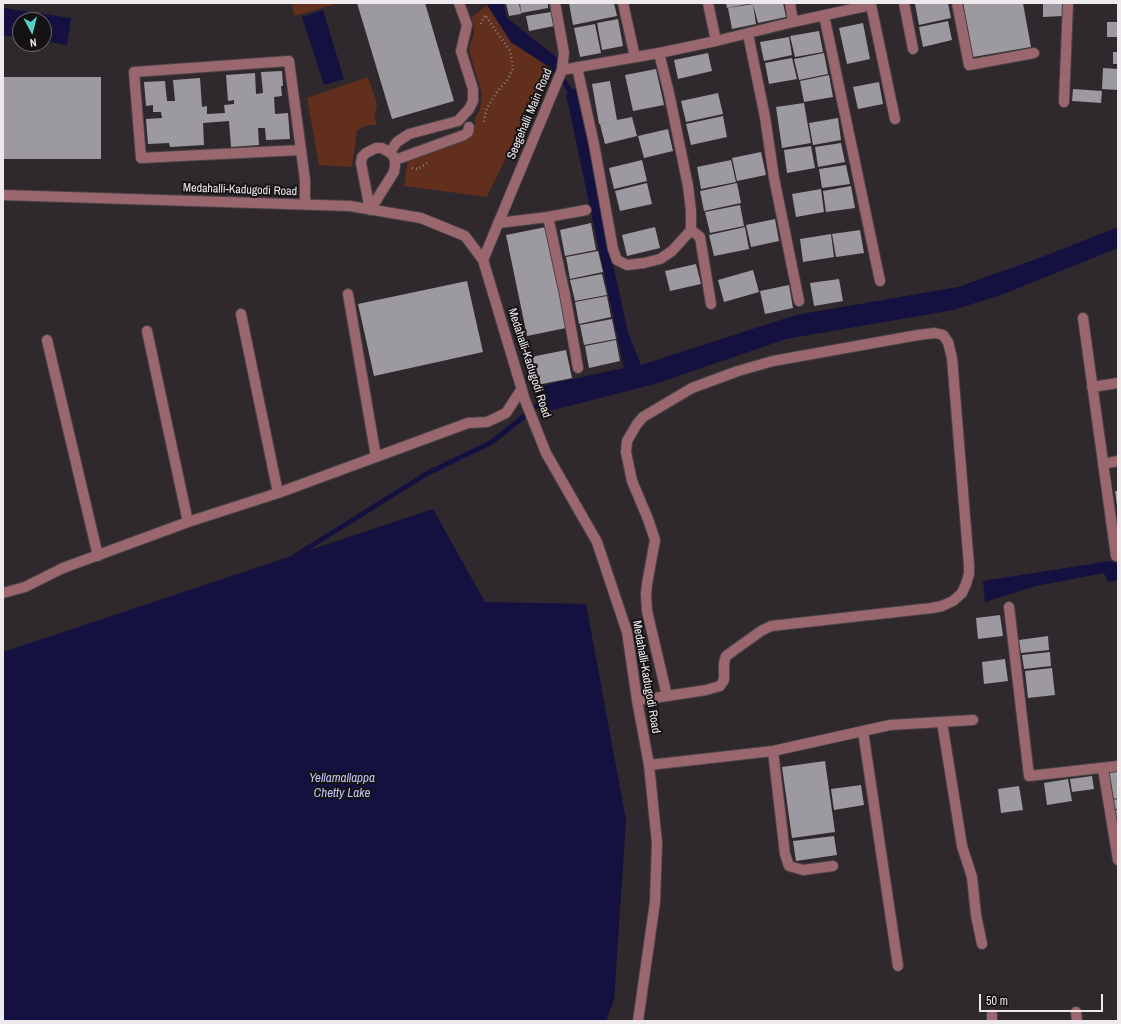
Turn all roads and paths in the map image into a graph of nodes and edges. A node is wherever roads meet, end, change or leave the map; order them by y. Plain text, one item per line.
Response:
1 (459, 3) edge
2 (555, 3) edge
3 (623, 3) edge
4 (708, 3) edge
5 (790, 3) edge
6 (904, 3) edge
7 (957, 3) edge
8 (1068, 3) edge
9 (824, 15) junction
10 (793, 22) junction
11 (748, 34) junction
12 (716, 41) junction
13 (913, 49) dead end
14 (659, 53) junction
15 (1034, 53) dead end
16 (635, 57) junction
17 (577, 67) junction
18 (562, 70) junction
19 (1064, 102) dead end
20 (896, 119) dead end
21 (469, 127) dead end
22 (301, 150) junction
23 (392, 156) junction
24 (3, 195) edge
25 (305, 205) junction
26 (370, 210) junction
27 (586, 210) dead end
28 (548, 217) junction
29 (498, 223) junction
30 (691, 230) junction
31 (483, 260) junction
32 (880, 281) dead end
33 (348, 294) dead end
34 (798, 301) dead end
35 (711, 304) dead end
36 (241, 314) dead end
37 (1083, 318) dead end
38 (147, 331) dead end
39 (47, 340) dead end
40 (578, 368) dead end
41 (1118, 382) edge
42 (1092, 386) junction
43 (522, 390) junction
44 (376, 457) junction
45 (1118, 461) edge
46 (1103, 464) junction
47 (278, 493) junction
48 (188, 522) junction
49 (1118, 555) edge
50 (98, 556) junction
51 (3, 593) edge
52 (1008, 607) dead end
53 (667, 696) junction
54 (637, 700) junction
55 (973, 720) dead end
56 (942, 722) junction
57 (864, 731) junction
58 (773, 752) junction
59 (649, 765) junction
60 (1118, 766) edge
61 (1103, 769) junction
62 (1118, 860) edge
63 (833, 866) dead end
64 (982, 944) dead end
65 (898, 966) dead end
66 (638, 1021) edge

1 - 23 street
2 - 18 street
3 - 16 street
4 - 12 street
5 - 10 street
6 - 13 street
7 - 15 street
8 - 19 street
9 - 10 street, Seegehalli Main Road
9 - 20 street, Seegehalli Main Road
9 - 32 street
10 - 11 street, Seegehalli Main Road
11 - 12 street, Seegehalli Main Road
11 - 34 street
12 - 14 street, Seegehalli Main Road
14 - 16 street, Seegehalli Main Road
14 - 30 street
16 - 17 street, Seegehalli Main Road
17 - 18 street, Seegehalli Main Road
17 - 30 street
18 - 29 street, Seegehalli Main Road
21 - 23 street
22 - 22 street
22 - 25 street
23 - 26 street
23 - 26 street
24 - 25 street, Medahalli-Kadugodi Road
25 - 26 street, Medahalli-Kadugodi Road
26 - 31 street, Medahalli-Kadugodi Road
27 - 28 street
28 - 29 street
28 - 40 street
29 - 31 street, Seegehalli Main Road
30 - 35 street
31 - 43 street, Medahalli-Kadugodi Road
33 - 44 street
36 - 47 street
37 - 42 street
38 - 48 street
39 - 50 street
41 - 42 street
42 - 46 street
43 - 44 street
43 - 54 street, Medahalli-Kadugodi Road
44 - 47 street
45 - 46 street
46 - 49 street
47 - 48 street
48 - 50 street
50 - 51 street
52 - 61 street
53 - 53 street
53 - 54 street
54 - 59 street, Medahalli-Kadugodi Road
55 - 56 street
56 - 57 street
56 - 64 street
57 - 58 street
57 - 65 street
58 - 59 street
58 - 63 street
59 - 66 street, Medahalli-Kadugodi Road
60 - 61 street
61 - 62 street

